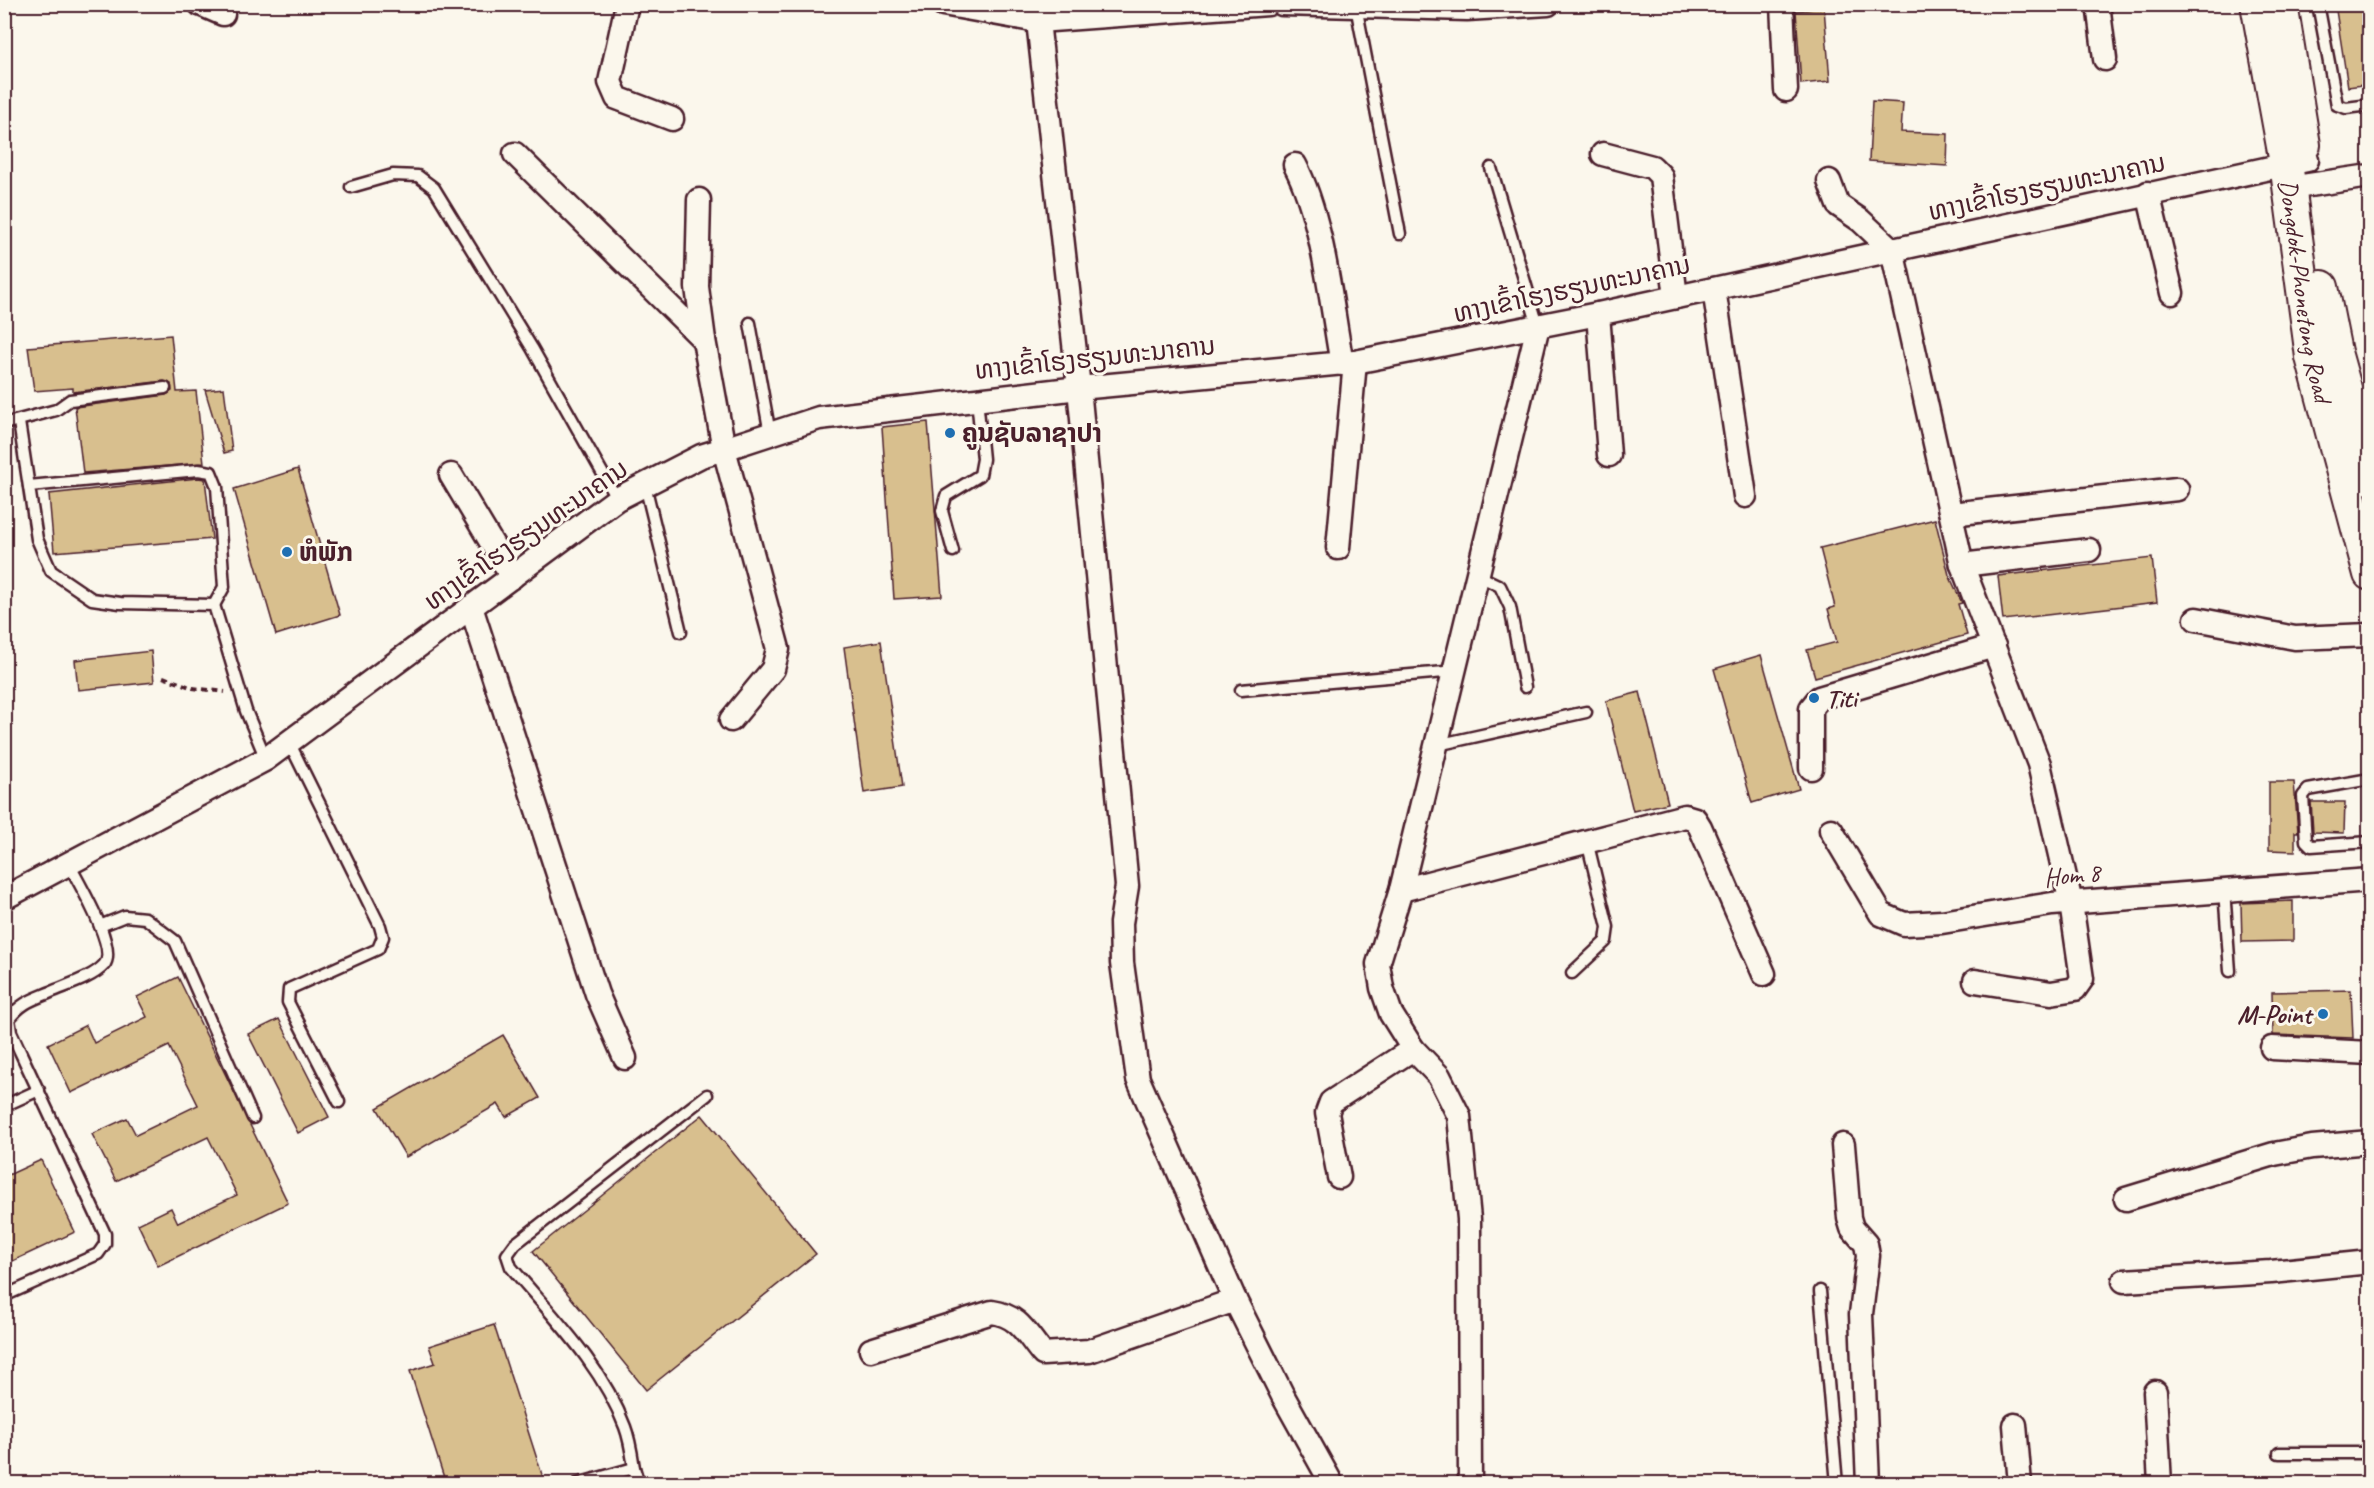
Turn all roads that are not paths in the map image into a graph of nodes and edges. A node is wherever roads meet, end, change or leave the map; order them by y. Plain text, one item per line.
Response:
1 (200, 4) edge
2 (627, 4) edge
3 (1268, 4) edge
4 (1282, 4) edge
5 (1548, 4) edge
6 (1782, 4) edge
7 (2098, 4) edge
8 (2257, 4) edge
9 (2281, 4) edge
10 (2318, 4) edge
11 (943, 5) edge
12 (1356, 6) junction
13 (1040, 13) edge
14 (223, 14) dead end
15 (2105, 59) dead end
16 (1786, 90) dead end
17 (2370, 105) edge
18 (672, 119) dead end
19 (515, 154) dead end
20 (1603, 154) dead end
21 (1295, 165) dead end
22 (1491, 168) dead end
23 (2298, 174) junction
24 (2370, 176) edge
25 (1829, 181) dead end
26 (351, 187) dead end
27 (2148, 193) junction
28 (699, 200) dead end
29 (1400, 234) dead end
30 (1892, 250) junction
31 (1714, 289) junction
32 (2172, 293) dead end
33 (1676, 297) junction
34 (1598, 314) junction
35 (750, 323) dead end
36 (1538, 326) junction
37 (704, 340) junction
38 (1349, 363) junction
39 (165, 388) dead end
40 (1079, 388) junction
41 (977, 398) junction
42 (20, 422) junction
43 (4, 424) edge
44 (770, 434) junction
45 (724, 449) junction
46 (1609, 455) dead end
47 (451, 475) dead end
48 (2370, 478) edge
49 (645, 485) junction
50 (29, 486) junction
51 (2177, 489) dead end
52 (1745, 496) dead end
53 (617, 499) junction
54 (1950, 514) junction
55 (1338, 548) dead end
56 (2089, 550) dead end
57 (953, 551) dead end
58 (1962, 565) junction
59 (2370, 574) edge
60 (1479, 576) junction
61 (512, 577) junction
62 (214, 605) junction
63 (471, 607) junction
64 (2196, 619) dead end
65 (681, 632) dead end
66 (2370, 635) edge
67 (1994, 646) junction
68 (1456, 671) junction
69 (1525, 687) dead end
70 (1241, 690) dead end
71 (1586, 712) dead end
72 (731, 720) dead end
73 (289, 742) junction
74 (1437, 745) junction
75 (266, 759) junction
76 (1811, 768) dead end
77 (2370, 779) edge
78 (1831, 830) dead end
79 (1587, 841) junction
80 (2370, 842) edge
81 (69, 864) junction
82 (2370, 880) edge
83 (1401, 890) junction
84 (2224, 890) junction
85 (4, 898) edge
86 (2071, 903) junction
87 (100, 926) junction
88 (2230, 971) dead end
89 (1572, 973) dead end
90 (1764, 974) dead end
91 (1975, 981) dead end
92 (2272, 1048) dead end
93 (1413, 1049) junction
94 (2370, 1053) edge
95 (626, 1058) dead end
96 (39, 1090) junction
97 (707, 1095) dead end
98 (339, 1102) dead end
99 (4, 1106) edge
100 (253, 1118) dead end
101 (2370, 1142) edge
102 (1844, 1145) dead end
103 (1339, 1177) dead end
104 (2126, 1199) dead end
105 (2370, 1262) edge
106 (2124, 1281) dead end
107 (1820, 1291) dead end
108 (4, 1296) edge
109 (1235, 1300) junction
110 (871, 1350) dead end
111 (2155, 1392) dead end
112 (2015, 1425) dead end
113 (2279, 1453) dead end
114 (2370, 1453) edge
115 (634, 1468) junction
116 (577, 1484) edge
117 (639, 1484) edge
118 (1332, 1484) edge
119 (1470, 1484) edge
120 (1837, 1484) edge
121 (1868, 1484) edge
122 (2020, 1484) edge
123 (2160, 1484) edge

1 - 14 street
2 - 18 street
3 - 13 street
4 - 12 street
5 - 12 street
6 - 16 street
7 - 15 street
8 - 23 main road, Dongdok-Phonetong Road
9 - 23 main road, Dongdok-Phonetong Road
10 - 17 lane
11 - 13 street
12 - 29 lane
13 - 40 street
19 - 37 street
20 - 33 street
21 - 38 street
22 - 36 lane
23 - 24 street, ທາງເຂົ້າໂຮງຮຽນທະນາຄານ
23 - 27 street, ທາງເຂົ້າໂຮງຮຽນທະນາຄານ
23 - 48 main road, Dongdok-Phonetong Road
23 - 59 main road, Dongdok-Phonetong Road
25 - 30 street
26 - 53 lane
27 - 30 street, ທາງເຂົ້າໂຮງຮຽນທະນາຄານ
27 - 32 street
28 - 37 street
30 - 31 street, ທາງເຂົ້າໂຮງຮຽນທະນາຄານ
30 - 54 street
31 - 33 street, ທາງເຂົ້າໂຮງຮຽນທະນາຄານ
31 - 52 street
33 - 34 street, ທາງເຂົ້າໂຮງຮຽນທະນາຄານ
34 - 36 street, ທາງເຂົ້າໂຮງຮຽນທະນາຄານ
34 - 46 street
35 - 44 lane
36 - 38 street, ທາງເຂົ້າໂຮງຮຽນທະນາຄານ
36 - 60 street
37 - 45 street
38 - 40 street, ທາງເຂົ້າໂຮງຮຽນທະນາຄານ
38 - 55 street
39 - 42 lane
40 - 41 street, ທາງເຂົ້າໂຮງຮຽນທະນາຄານ
40 - 109 street
41 - 44 street, ທາງເຂົ້າໂຮງຮຽນທະນາຄານ
41 - 57 lane
42 - 43 lane
42 - 50 lane
44 - 45 street, ທາງເຂົ້າໂຮງຮຽນທະນາຄານ
45 - 49 street, ທາງເຂົ້າໂຮງຮຽນທະນາຄານ
45 - 72 street
47 - 61 street
49 - 53 street, ທາງເຂົ້າໂຮງຮຽນທະນາຄານ
49 - 65 lane
50 - 62 lane
50 - 62 lane
51 - 54 street
53 - 61 street, ທາງເຂົ້າໂຮງຮຽນທະນາຄານ
54 - 58 street
56 - 58 street
58 - 67 street
60 - 68 street
60 - 69 lane
61 - 63 street, ທາງເຂົ້າໂຮງຮຽນທະນາຄານ
62 - 75 lane
63 - 73 street, ທາງເຂົ້າໂຮງຮຽນທະນາຄານ
63 - 95 street
64 - 66 street
67 - 76 street
67 - 86 street
68 - 70 lane
68 - 74 street
71 - 74 lane
73 - 75 street, ທາງເຂົ້າໂຮງຮຽນທະນາຄານ
73 - 98 lane
74 - 83 street
75 - 81 street, ທາງເຂົ້າໂຮງຮຽນທະນາຄານ
77 - 80 lane
78 - 86 street, Hom 8
79 - 83 street
79 - 89 lane
79 - 90 street
81 - 85 street, ທາງເຂົ້າໂຮງຮຽນທະນາຄານ
81 - 87 lane
82 - 84 street, Hom 8
83 - 93 street
84 - 86 street, Hom 8
84 - 88 lane
86 - 91 street
87 - 96 lane
87 - 100 lane
92 - 94 street
93 - 103 street
93 - 119 street
96 - 99 lane
96 - 108 lane
97 - 115 lane
101 - 104 street
102 - 121 street
105 - 106 street
107 - 120 lane
109 - 110 street
109 - 118 street
111 - 123 street
112 - 122 street
113 - 114 lane
115 - 116 lane
115 - 117 lane

